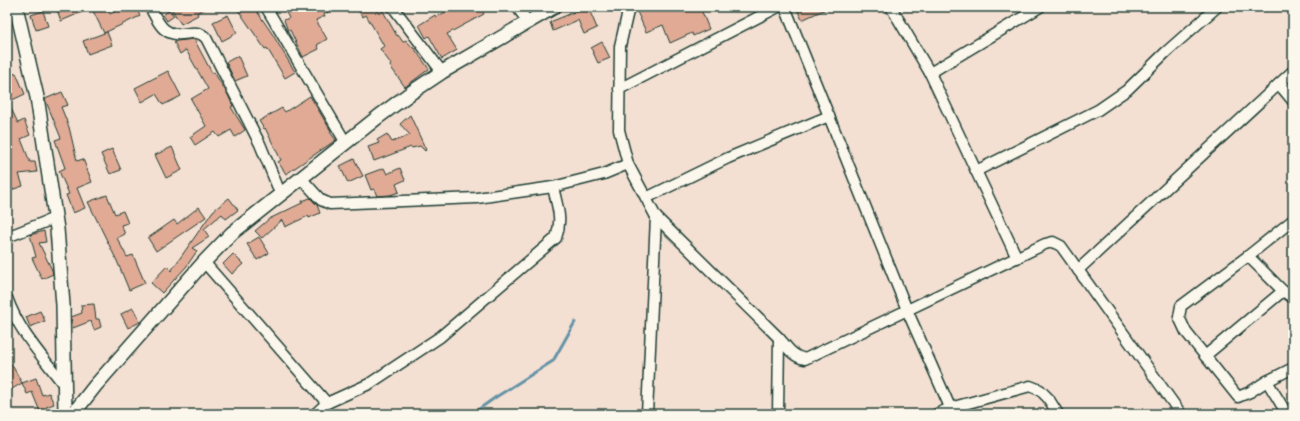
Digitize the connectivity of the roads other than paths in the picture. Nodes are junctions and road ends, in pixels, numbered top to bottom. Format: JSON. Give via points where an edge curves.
{"nodes":[{"id":1,"x":16,"y":7,"type":"edge"},
{"id":2,"x":150,"y":7,"type":"edge"},
{"id":3,"x":266,"y":7,"type":"edge"},
{"id":4,"x":393,"y":7,"type":"edge"},
{"id":5,"x":517,"y":7,"type":"edge"},
{"id":6,"x":554,"y":7,"type":"edge"},
{"id":7,"x":628,"y":7,"type":"edge"},
{"id":8,"x":778,"y":7,"type":"edge"},
{"id":9,"x":785,"y":7,"type":"edge"},
{"id":10,"x":891,"y":7,"type":"edge"},
{"id":11,"x":1040,"y":7,"type":"edge"},
{"id":12,"x":1217,"y":7,"type":"edge"},
{"id":13,"x":528,"y":22,"type":"junction"},
{"id":14,"x":1293,"y":71,"type":"edge"},
{"id":15,"x":442,"y":72,"type":"junction"},
{"id":16,"x":930,"y":73,"type":"junction"},
{"id":17,"x":1279,"y":84,"type":"junction"},
{"id":18,"x":619,"y":89,"type":"junction"},
{"id":19,"x":1293,"y":101,"type":"edge"},
{"id":20,"x":829,"y":116,"type":"junction"},
{"id":21,"x":346,"y":143,"type":"junction"},
{"id":22,"x":628,"y":164,"type":"junction"},
{"id":23,"x":976,"y":171,"type":"junction"},
{"id":24,"x":301,"y":178,"type":"junction"},
{"id":25,"x":553,"y":187,"type":"junction"},
{"id":26,"x":281,"y":195,"type":"junction"},
{"id":27,"x":646,"y":198,"type":"junction"},
{"id":28,"x":656,"y":217,"type":"junction"},
{"id":29,"x":55,"y":218,"type":"junction"},
{"id":30,"x":1293,"y":220,"type":"edge"},
{"id":31,"x":7,"y":237,"type":"edge"},
{"id":32,"x":1248,"y":256,"type":"junction"},
{"id":33,"x":1017,"y":258,"type":"junction"},
{"id":34,"x":204,"y":262,"type":"junction"},
{"id":35,"x":1078,"y":270,"type":"junction"},
{"id":36,"x":1283,"y":291,"type":"junction"},
{"id":37,"x":7,"y":298,"type":"edge"},
{"id":38,"x":1293,"y":298,"type":"edge"},
{"id":39,"x":907,"y":310,"type":"junction"},
{"id":40,"x":10,"y":316,"type":"edge"},
{"id":41,"x":779,"y":338,"type":"junction"},
{"id":42,"x":1205,"y":356,"type":"junction"},
{"id":43,"x":1293,"y":368,"type":"edge"},
{"id":44,"x":1267,"y":381,"type":"junction"},
{"id":45,"x":64,"y":385,"type":"junction"},
{"id":46,"x":327,"y":403,"type":"junction"},
{"id":47,"x":952,"y":411,"type":"edge"},
{"id":48,"x":69,"y":414,"type":"edge"},
{"id":49,"x":315,"y":414,"type":"edge"},
{"id":50,"x":647,"y":414,"type":"edge"},
{"id":51,"x":778,"y":414,"type":"edge"},
{"id":52,"x":937,"y":414,"type":"edge"},
{"id":53,"x":1058,"y":414,"type":"edge"},
{"id":54,"x":1182,"y":414,"type":"edge"},
{"id":55,"x":1287,"y":414,"type":"edge"}],
"edges":[{"from":1,"to":29,"type":"street","via":[[38,97]]},
{"from":2,"to":26,"type":"street","via":[[163,28],[173,35],[196,32],[206,38],[260,144]]},
{"from":3,"to":21,"type":"street"},
{"from":4,"to":15,"type":"street"},
{"from":5,"to":13,"type":"street"},
{"from":6,"to":13,"type":"street"},
{"from":7,"to":18,"type":"street","via":[[620,46]]},
{"from":8,"to":18,"type":"street"},
{"from":9,"to":20,"type":"street"},
{"from":10,"to":16,"type":"street"},
{"from":11,"to":16,"type":"street"},
{"from":12,"to":23,"type":"street","via":[[1127,90],[1098,110]]},
{"from":13,"to":15,"type":"street"},
{"from":14,"to":17,"type":"street"},
{"from":15,"to":21,"type":"street"},
{"from":16,"to":23,"type":"street"},
{"from":17,"to":19,"type":"street"},
{"from":17,"to":35,"type":"street"},
{"from":18,"to":22,"type":"street","via":[[618,130]]},
{"from":20,"to":27,"type":"street","via":[[728,158]]},
{"from":20,"to":39,"type":"street"},
{"from":21,"to":24,"type":"street"},
{"from":22,"to":25,"type":"street","via":[[604,174]]},
{"from":22,"to":27,"type":"street"},
{"from":23,"to":33,"type":"street"},
{"from":24,"to":25,"type":"street","via":[[321,200],[330,204],[477,198]]},
{"from":24,"to":26,"type":"street"},
{"from":25,"to":46,"type":"street","via":[[560,228],[556,238],[440,337],[368,384]]},
{"from":26,"to":34,"type":"street","via":[[232,233]]},
{"from":27,"to":28,"type":"street"},
{"from":28,"to":41,"type":"street"},
{"from":28,"to":50,"type":"street"},
{"from":29,"to":31,"type":"street"},
{"from":29,"to":45,"type":"street","via":[[63,305]]},
{"from":30,"to":32,"type":"street"},
{"from":32,"to":36,"type":"street"},
{"from":32,"to":42,"type":"street","via":[[1181,306],[1179,318],[1186,332]]},
{"from":33,"to":35,"type":"street","via":[[1053,242],[1062,246]]},
{"from":33,"to":39,"type":"street"},
{"from":34,"to":46,"type":"street"},
{"from":34,"to":48,"type":"street"},
{"from":35,"to":54,"type":"street"},
{"from":36,"to":38,"type":"street"},
{"from":36,"to":42,"type":"street"},
{"from":37,"to":40,"type":"street"},
{"from":39,"to":41,"type":"street","via":[[805,359],[794,354]]},
{"from":39,"to":47,"type":"street"},
{"from":40,"to":45,"type":"street"},
{"from":41,"to":51,"type":"street"},
{"from":42,"to":44,"type":"street","via":[[1238,397]]},
{"from":43,"to":44,"type":"street"},
{"from":44,"to":55,"type":"street"},
{"from":45,"to":48,"type":"street"},
{"from":46,"to":49,"type":"street"},
{"from":47,"to":52,"type":"street"},
{"from":47,"to":53,"type":"street","via":[[1030,386],[1040,390],[1048,398]]}]}
